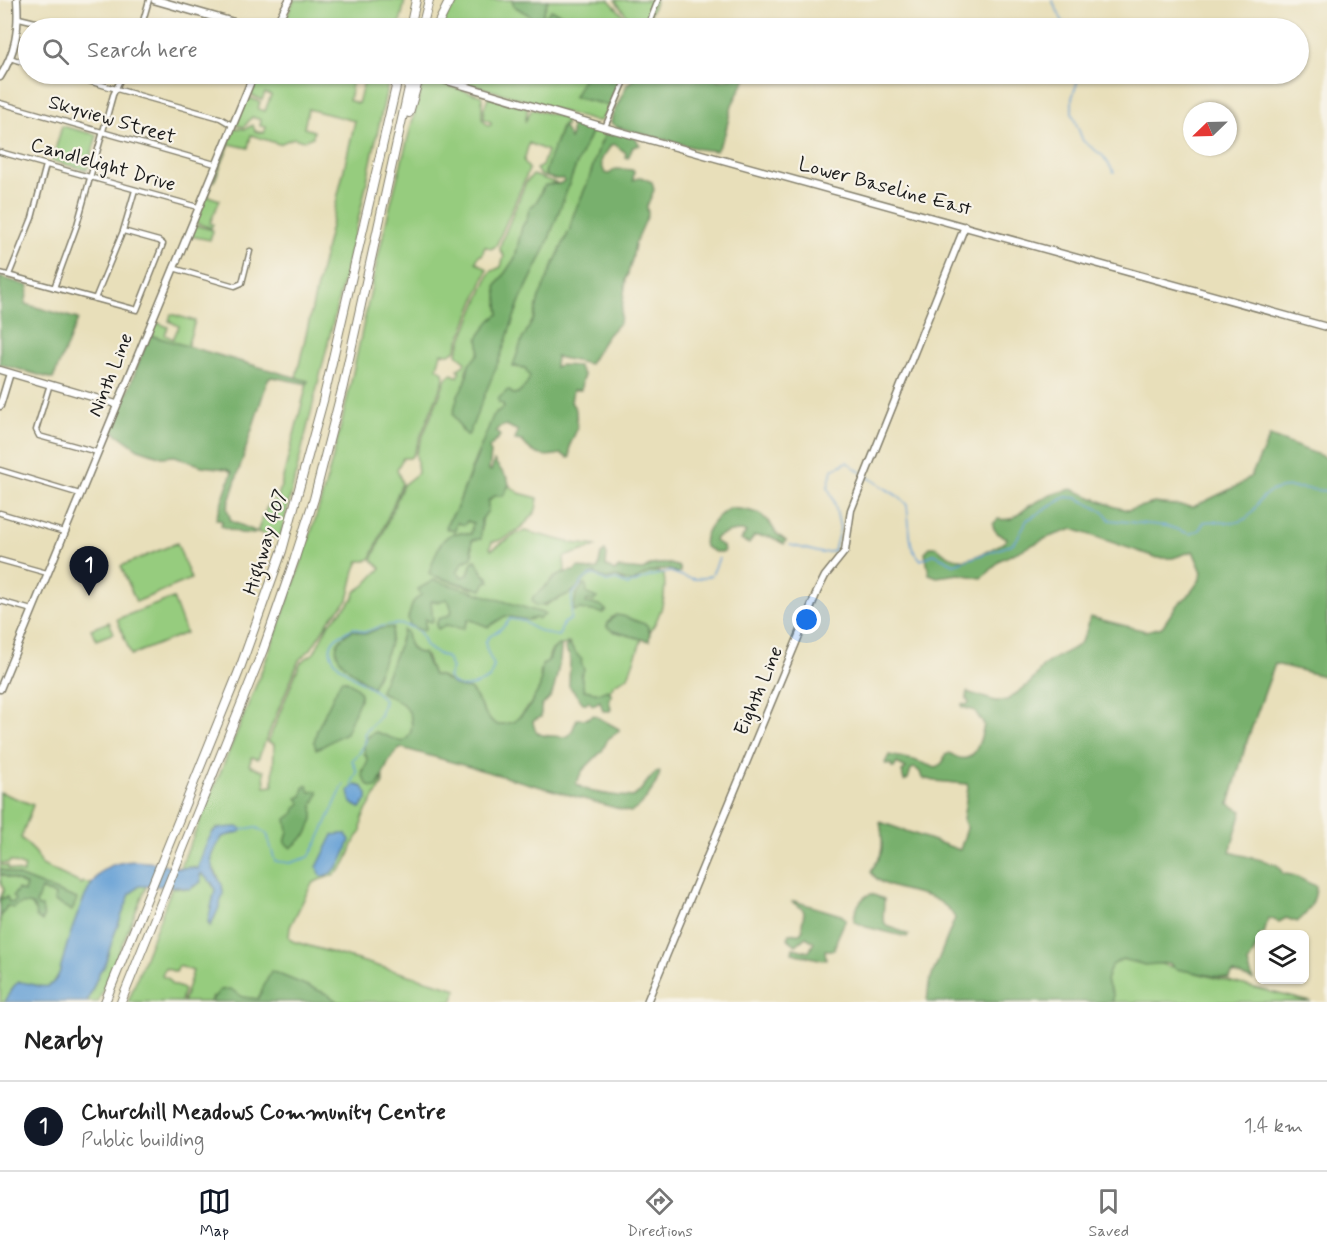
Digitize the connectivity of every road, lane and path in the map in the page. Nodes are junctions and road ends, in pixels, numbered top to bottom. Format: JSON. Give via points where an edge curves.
{"nodes":[{"id":1,"x":17,"y":0,"type":"edge"},
{"id":2,"x":150,"y":0,"type":"edge"},
{"id":3,"x":155,"y":0,"type":"edge"},
{"id":4,"x":289,"y":0,"type":"edge"},
{"id":5,"x":414,"y":0,"type":"edge"},
{"id":6,"x":429,"y":0,"type":"edge"},
{"id":7,"x":450,"y":0,"type":"edge"},
{"id":8,"x":658,"y":0,"type":"edge"},
{"id":9,"x":19,"y":18,"type":"edge"},
{"id":10,"x":144,"y":18,"type":"edge"},
{"id":11,"x":223,"y":18,"type":"edge"},
{"id":12,"x":279,"y":18,"type":"edge"},
{"id":13,"x":410,"y":18,"type":"edge"},
{"id":14,"x":424,"y":18,"type":"edge"},
{"id":15,"x":440,"y":18,"type":"edge"},
{"id":16,"x":650,"y":18,"type":"edge"},
{"id":17,"x":18,"y":25,"type":"edge"},
{"id":18,"x":10,"y":58,"type":"junction"},
{"id":19,"x":18,"y":61,"type":"edge"},
{"id":20,"x":0,"y":77,"type":"edge"},
{"id":21,"x":101,"y":84,"type":"edge"},
{"id":22,"x":118,"y":84,"type":"edge"},
{"id":23,"x":250,"y":84,"type":"edge"},
{"id":24,"x":397,"y":84,"type":"edge"},
{"id":25,"x":410,"y":84,"type":"edge"},
{"id":26,"x":417,"y":84,"type":"edge"},
{"id":27,"x":455,"y":84,"type":"edge"},
{"id":28,"x":624,"y":84,"type":"edge"},
{"id":29,"x":116,"y":88,"type":"junction"},
{"id":30,"x":0,"y":103,"type":"edge"},
{"id":31,"x":232,"y":124,"type":"junction"},
{"id":32,"x":605,"y":128,"type":"junction"},
{"id":33,"x":103,"y":133,"type":"junction"},
{"id":34,"x":399,"y":136,"type":"junction"},
{"id":35,"x":0,"y":154,"type":"edge"},
{"id":36,"x":216,"y":164,"type":"junction"},
{"id":37,"x":46,"y":165,"type":"junction"},
{"id":38,"x":90,"y":177,"type":"junction"},
{"id":39,"x":135,"y":190,"type":"junction"},
{"id":40,"x":198,"y":207,"type":"junction"},
{"id":41,"x":965,"y":226,"type":"junction"},
{"id":42,"x":123,"y":231,"type":"junction"},
{"id":43,"x":250,"y":251,"type":"dead end"},
{"id":44,"x":173,"y":268,"type":"junction"},
{"id":45,"x":0,"y":273,"type":"edge"},
{"id":46,"x":9,"y":275,"type":"junction"},
{"id":47,"x":54,"y":288,"type":"junction"},
{"id":48,"x":95,"y":299,"type":"junction"},
{"id":49,"x":1327,"y":327,"type":"edge"},
{"id":50,"x":0,"y":370,"type":"edge"},
{"id":51,"x":10,"y":373,"type":"junction"},
{"id":52,"x":50,"y":384,"type":"junction"},
{"id":53,"x":116,"y":404,"type":"junction"},
{"id":54,"x":0,"y":406,"type":"edge"},
{"id":55,"x":97,"y":453,"type":"junction"},
{"id":56,"x":0,"y":470,"type":"edge"},
{"id":57,"x":80,"y":494,"type":"junction"},
{"id":58,"x":0,"y":513,"type":"edge"},
{"id":59,"x":64,"y":532,"type":"junction"},
{"id":60,"x":0,"y":560,"type":"edge"},
{"id":61,"x":48,"y":573,"type":"junction"},
{"id":62,"x":0,"y":601,"type":"edge"},
{"id":63,"x":32,"y":610,"type":"junction"},
{"id":64,"x":0,"y":689,"type":"edge"},
{"id":65,"x":105,"y":1002,"type":"edge"},
{"id":66,"x":121,"y":1002,"type":"edge"},
{"id":67,"x":647,"y":1002,"type":"edge"}],
"edges":[{"from":1,"to":9,"type":"main road"},
{"from":2,"to":10,"type":"street"},
{"from":3,"to":11,"type":"main road"},
{"from":4,"to":12,"type":"main road"},
{"from":5,"to":13,"type":"highway"},
{"from":6,"to":14,"type":"highway"},
{"from":7,"to":15,"type":"highway"},
{"from":8,"to":16,"type":"street"},
{"from":17,"to":18,"type":"main road"},
{"from":18,"to":19,"type":"street"},
{"from":18,"to":20,"type":"main road"},
{"from":21,"to":29,"type":"street"},
{"from":22,"to":29,"type":"street"},
{"from":23,"to":31,"type":"main road","name":"Ninth Line"},
{"from":24,"to":65,"type":"highway","name":"Highway 407","via":[[323,401],[282,551],[246,653]]},
{"from":25,"to":34,"type":"highway","name":"Highway 407"},
{"from":26,"to":34,"type":"highway"},
{"from":27,"to":32,"type":"main road","name":"Lower Baseline East","bridge":true},
{"from":28,"to":32,"type":"street"},
{"from":29,"to":31,"type":"street"},
{"from":29,"to":33,"type":"street"},
{"from":30,"to":33,"type":"street","name":"Skyview Street"},
{"from":31,"to":36,"type":"main road","name":"Ninth Line"},
{"from":32,"to":41,"type":"main road","name":"Lower Baseline East"},
{"from":33,"to":36,"type":"street","name":"Skyview Street"},
{"from":33,"to":38,"type":"street"},
{"from":34,"to":66,"type":"highway","name":"Highway 407","via":[[314,500],[263,650]]},
{"from":35,"to":37,"type":"street","name":"Candlelight Drive"},
{"from":36,"to":40,"type":"main road","name":"Ninth Line"},
{"from":37,"to":38,"type":"street","name":"Candlelight Drive"},
{"from":37,"to":46,"type":"street","via":[[32,218]]},
{"from":38,"to":39,"type":"street","name":"Candlelight Drive"},
{"from":38,"to":47,"type":"street"},
{"from":39,"to":40,"type":"street","name":"Candlelight Drive"},
{"from":39,"to":42,"type":"street"},
{"from":40,"to":44,"type":"main road","name":"Ninth Line"},
{"from":41,"to":49,"type":"main road","name":"Lower Baseline East"},
{"from":41,"to":67,"type":"main road","name":"Eighth Line","via":[[863,477],[849,518],[845,551],[817,592]]},
{"from":42,"to":48,"type":"street"},
{"from":42,"to":48,"type":"street","via":[[163,244],[139,307],[133,310]]},
{"from":43,"to":44,"type":"street","via":[[242,283],[235,286]]},
{"from":44,"to":53,"type":"main road","name":"Ninth Line"},
{"from":45,"to":46,"type":"street"},
{"from":46,"to":47,"type":"street"},
{"from":47,"to":48,"type":"street"},
{"from":50,"to":51,"type":"main road"},
{"from":51,"to":52,"type":"main road"},
{"from":51,"to":54,"type":"main road"},
{"from":52,"to":53,"type":"main road"},
{"from":52,"to":55,"type":"street","via":[[37,434]]},
{"from":53,"to":55,"type":"main road","name":"Ninth Line"},
{"from":55,"to":57,"type":"main road","name":"Ninth Line"},
{"from":56,"to":57,"type":"street"},
{"from":57,"to":59,"type":"main road","name":"Ninth Line"},
{"from":58,"to":59,"type":"street"},
{"from":59,"to":61,"type":"main road","name":"Ninth Line"},
{"from":60,"to":61,"type":"street"},
{"from":61,"to":63,"type":"main road","name":"Ninth Line"},
{"from":62,"to":63,"type":"street"},
{"from":63,"to":64,"type":"main road","name":"Ninth Line"}]}
